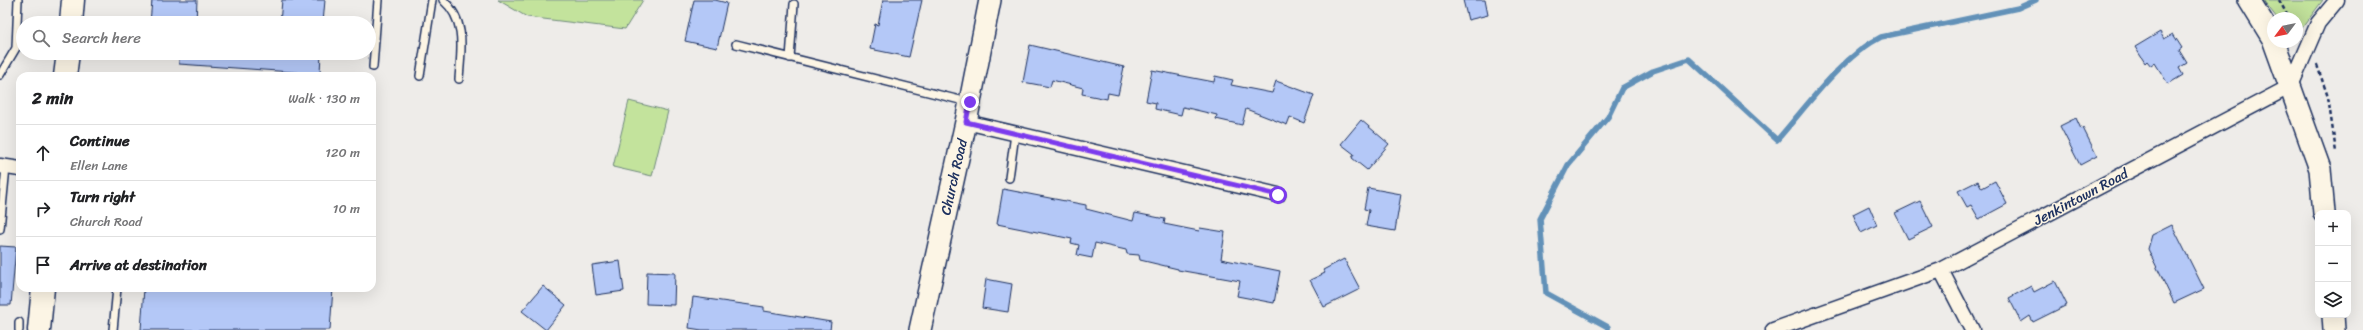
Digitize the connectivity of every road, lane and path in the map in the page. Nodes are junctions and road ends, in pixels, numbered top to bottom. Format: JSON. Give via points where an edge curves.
{"nodes":[{"id":1,"x":18,"y":0,"type":"edge"},
{"id":2,"x":73,"y":0,"type":"edge"},
{"id":3,"x":378,"y":0,"type":"edge"},
{"id":4,"x":432,"y":0,"type":"edge"},
{"id":5,"x":443,"y":0,"type":"edge"},
{"id":6,"x":990,"y":0,"type":"edge"},
{"id":7,"x":2249,"y":0,"type":"edge"},
{"id":8,"x":2279,"y":0,"type":"edge"},
{"id":9,"x":2337,"y":0,"type":"edge"},
{"id":10,"x":794,"y":4,"type":"dead end"},
{"id":11,"x":2286,"y":12,"type":"edge"},
{"id":12,"x":17,"y":16,"type":"edge"},
{"id":13,"x":72,"y":16,"type":"edge"},
{"id":14,"x":376,"y":26,"type":"edge"},
{"id":15,"x":2267,"y":30,"type":"edge"},
{"id":16,"x":736,"y":44,"type":"dead end"},
{"id":17,"x":16,"y":48,"type":"edge"},
{"id":18,"x":2277,"y":48,"type":"edge"},
{"id":19,"x":790,"y":58,"type":"junction"},
{"id":20,"x":67,"y":60,"type":"edge"},
{"id":21,"x":373,"y":60,"type":"edge"},
{"id":22,"x":2317,"y":65,"type":"dead end"},
{"id":23,"x":373,"y":66,"type":"dead end"},
{"id":24,"x":66,"y":72,"type":"edge"},
{"id":25,"x":0,"y":75,"type":"edge"},
{"id":26,"x":420,"y":76,"type":"dead end"},
{"id":27,"x":459,"y":79,"type":"dead end"},
{"id":28,"x":2291,"y":86,"type":"junction"},
{"id":29,"x":970,"y":102,"type":"junction"},
{"id":30,"x":966,"y":122,"type":"junction"},
{"id":31,"x":1015,"y":134,"type":"junction"},
{"id":32,"x":2336,"y":155,"type":"dead end"},
{"id":33,"x":3,"y":167,"type":"edge"},
{"id":34,"x":16,"y":169,"type":"edge"},
{"id":35,"x":1009,"y":178,"type":"dead end"},
{"id":36,"x":1278,"y":195,"type":"dead end"},
{"id":37,"x":2324,"y":210,"type":"edge"},
{"id":38,"x":0,"y":229,"type":"edge"},
{"id":39,"x":1941,"y":270,"type":"junction"},
{"id":40,"x":41,"y":292,"type":"edge"},
{"id":41,"x":116,"y":292,"type":"edge"},
{"id":42,"x":2333,"y":318,"type":"edge"},
{"id":43,"x":26,"y":328,"type":"edge"},
{"id":44,"x":113,"y":330,"type":"edge"},
{"id":45,"x":920,"y":330,"type":"edge"},
{"id":46,"x":1773,"y":330,"type":"edge"},
{"id":47,"x":1972,"y":330,"type":"edge"},
{"id":48,"x":2334,"y":330,"type":"edge"}],
"edges":[{"from":1,"to":12,"type":"lane"},
{"from":2,"to":13,"type":"main road"},
{"from":3,"to":14,"type":"lane"},
{"from":4,"to":26,"type":"lane"},
{"from":5,"to":27,"type":"lane","via":[[454,10],[462,37]]},
{"from":6,"to":29,"type":"street","name":"Church Road"},
{"from":7,"to":15,"type":"street"},
{"from":8,"to":11,"type":"path"},
{"from":9,"to":28,"type":"street","via":[[2318,23]]},
{"from":10,"to":19,"type":"lane"},
{"from":16,"to":19,"type":"lane"},
{"from":17,"to":25,"type":"lane"},
{"from":18,"to":28,"type":"street"},
{"from":19,"to":29,"type":"lane"},
{"from":20,"to":24,"type":"main road"},
{"from":21,"to":23,"type":"lane"},
{"from":22,"to":32,"type":"path","via":[[2328,97]]},
{"from":28,"to":37,"type":"street","via":[[2320,169]]},
{"from":28,"to":39,"type":"street","name":"Jenkintown Road"},
{"from":29,"to":30,"type":"street","name":"Church Road"},
{"from":30,"to":31,"type":"street"},
{"from":30,"to":45,"type":"street","name":"Church Road"},
{"from":31,"to":35,"type":"lane"},
{"from":31,"to":36,"type":"street"},
{"from":33,"to":34,"type":"street"},
{"from":33,"to":38,"type":"lane"},
{"from":39,"to":46,"type":"street","name":"Jenkintown Road"},
{"from":39,"to":47,"type":"street"},
{"from":40,"to":43,"type":"main road"},
{"from":41,"to":44,"type":"lane"},
{"from":42,"to":48,"type":"street"}]}
